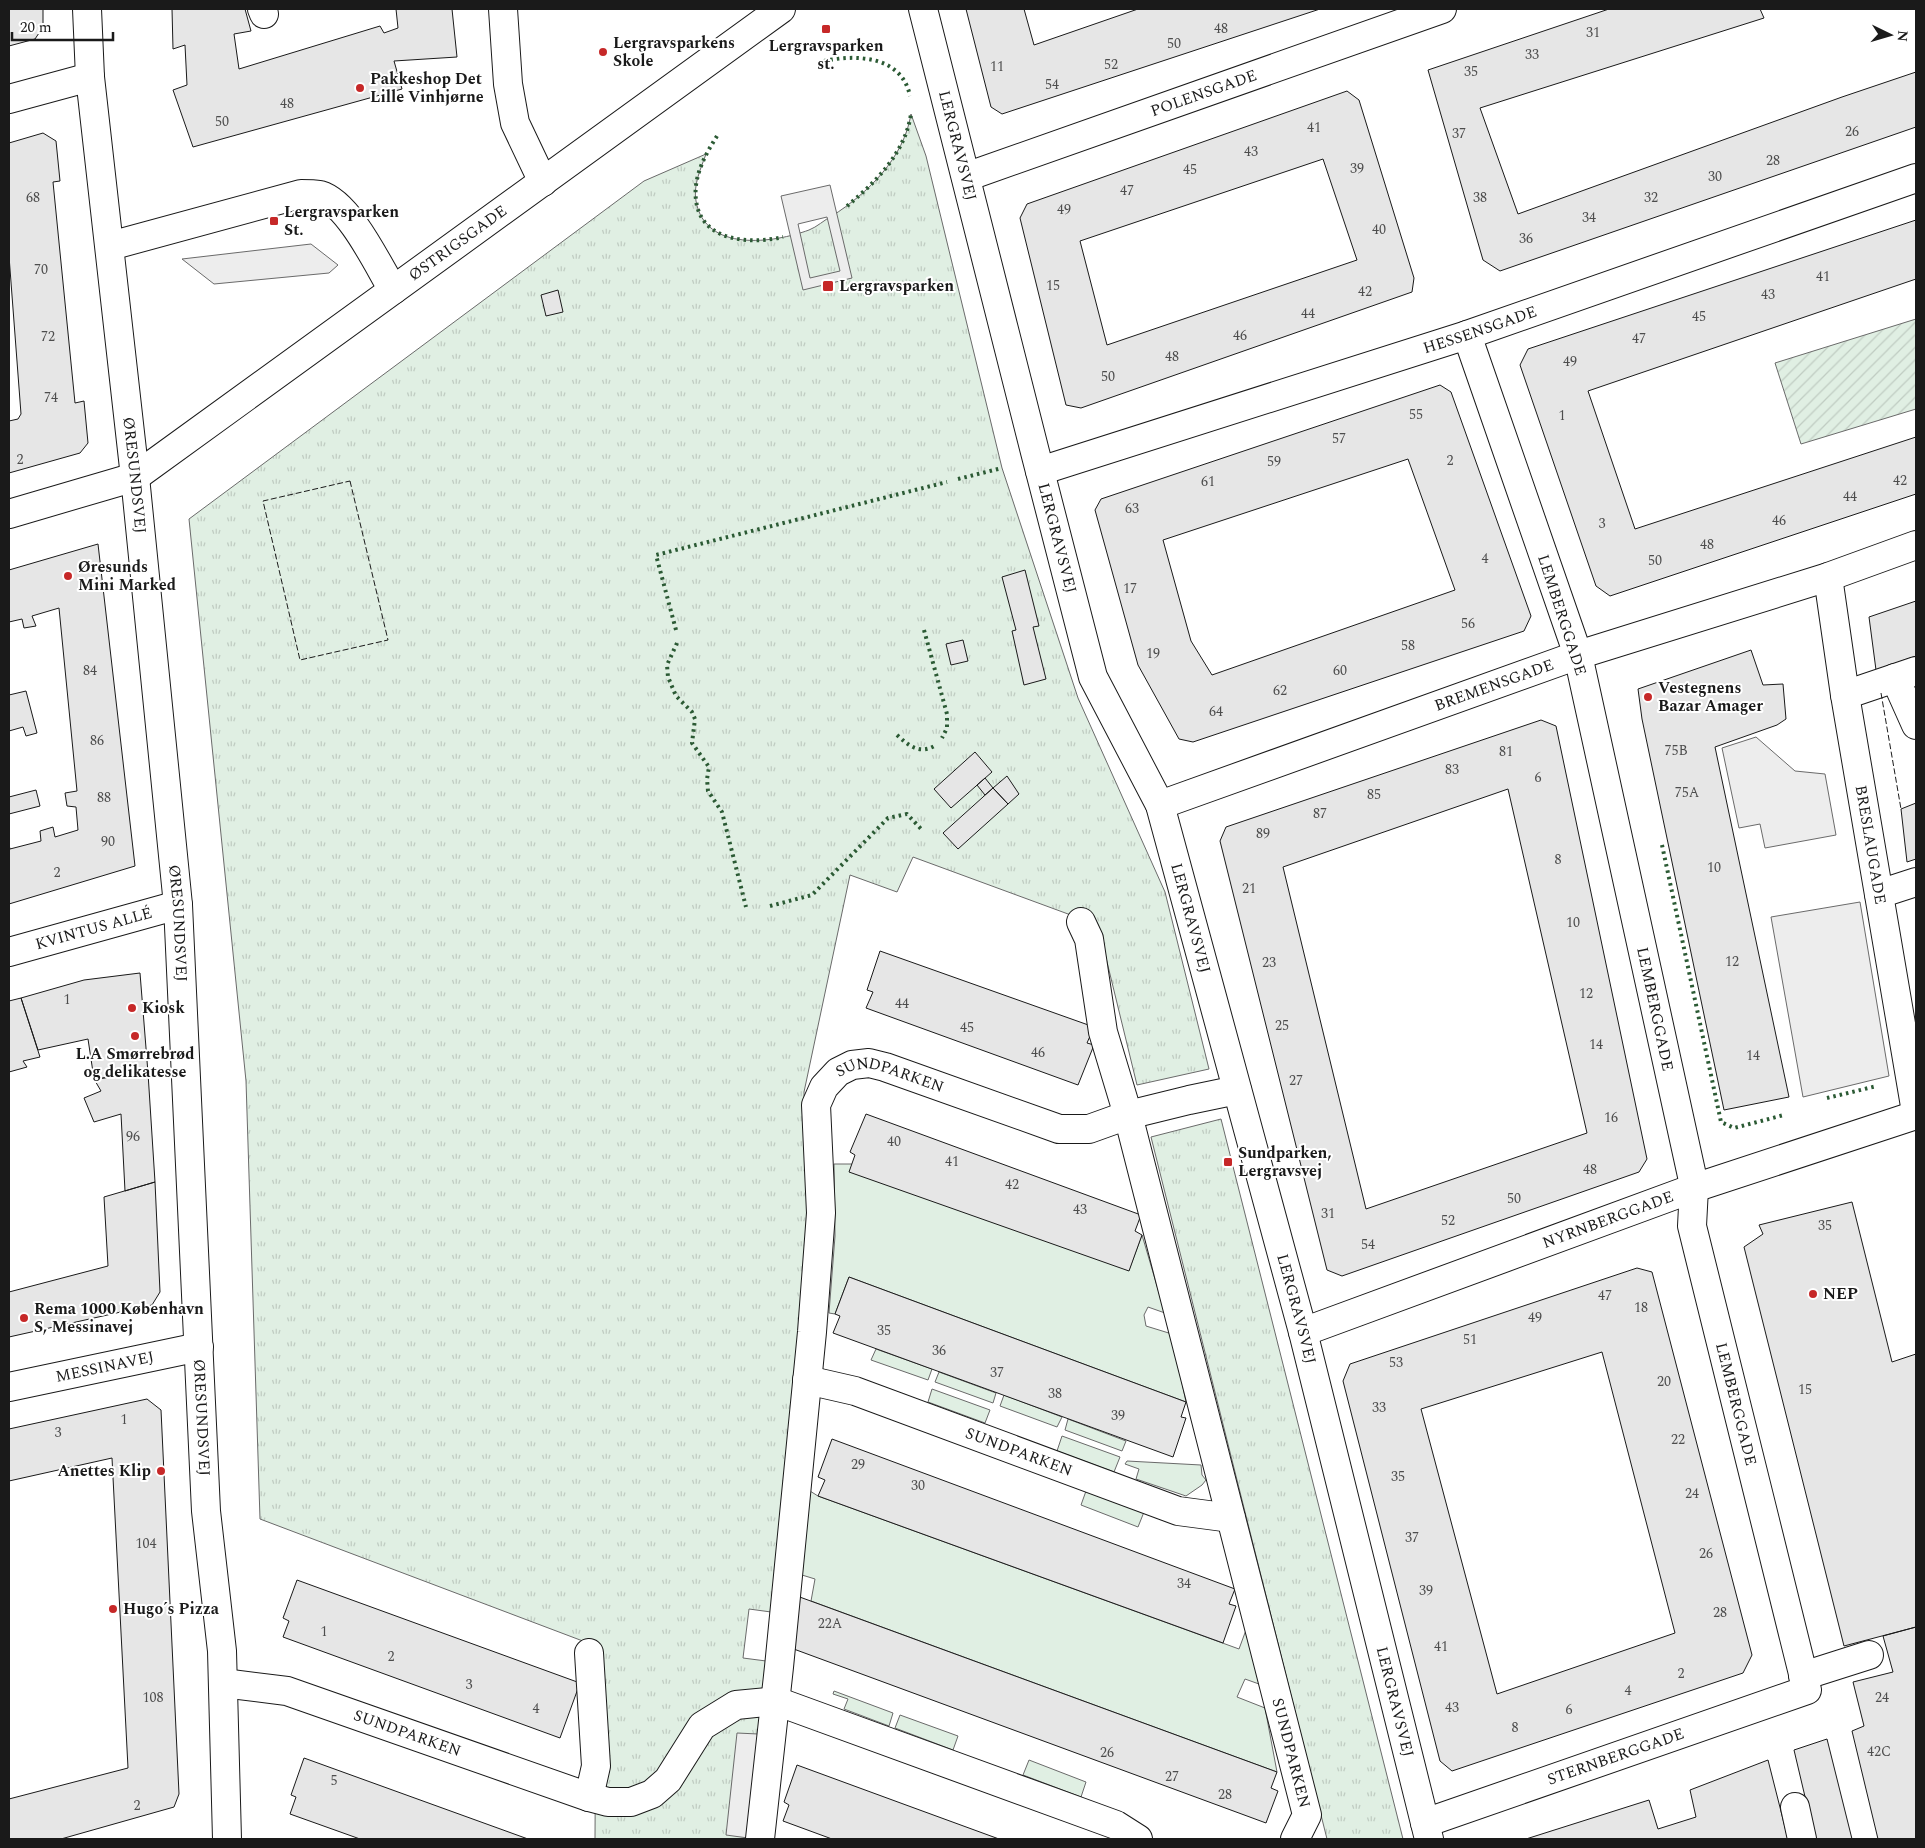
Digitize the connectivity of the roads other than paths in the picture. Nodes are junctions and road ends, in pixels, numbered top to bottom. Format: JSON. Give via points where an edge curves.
{"nodes":[{"id":1,"x":87,"y":9,"type":"edge"},
{"id":2,"x":503,"y":9,"type":"edge"},
{"id":3,"x":781,"y":9,"type":"edge"},
{"id":4,"x":923,"y":9,"type":"edge"},
{"id":5,"x":1442,"y":9,"type":"edge"},
{"id":6,"x":90,"y":77,"type":"junction"},
{"id":7,"x":9,"y":99,"type":"edge"},
{"id":8,"x":966,"y":177,"type":"junction"},
{"id":9,"x":1916,"y":178,"type":"edge"},
{"id":10,"x":542,"y":182,"type":"junction"},
{"id":11,"x":110,"y":246,"type":"junction"},
{"id":12,"x":393,"y":290,"type":"junction"},
{"id":13,"x":1467,"y":336,"type":"junction"},
{"id":14,"x":1040,"y":471,"type":"junction"},
{"id":15,"x":135,"y":477,"type":"junction"},
{"id":16,"x":9,"y":514,"type":"edge"},
{"id":17,"x":1916,"y":546,"type":"edge"},
{"id":18,"x":1828,"y":577,"type":"junction"},
{"id":19,"x":1578,"y":656,"type":"junction"},
{"id":20,"x":1905,"y":674,"type":"edge"},
{"id":21,"x":1845,"y":694,"type":"junction"},
{"id":22,"x":1916,"y":725,"type":"edge"},
{"id":23,"x":1160,"y":805,"type":"junction"},
{"id":24,"x":1916,"y":882,"type":"edge"},
{"id":25,"x":1878,"y":894,"type":"junction"},
{"id":26,"x":178,"y":904,"type":"junction"},
{"id":27,"x":1081,"y":922,"type":"dead end"},
{"id":28,"x":9,"y":952,"type":"edge"},
{"id":29,"x":1238,"y":1090,"type":"junction"},
{"id":30,"x":1916,"y":1114,"type":"edge"},
{"id":31,"x":1128,"y":1115,"type":"junction"},
{"id":32,"x":1694,"y":1188,"type":"junction"},
{"id":33,"x":1302,"y":1332,"type":"junction"},
{"id":34,"x":199,"y":1347,"type":"junction"},
{"id":35,"x":808,"y":1380,"type":"junction"},
{"id":36,"x":9,"y":1387,"type":"edge"},
{"id":37,"x":1230,"y":1518,"type":"junction"},
{"id":38,"x":589,"y":1653,"type":"dead end"},
{"id":39,"x":1870,"y":1655,"type":"dead end"},
{"id":40,"x":224,"y":1683,"type":"junction"},
{"id":41,"x":1805,"y":1683,"type":"junction"},
{"id":42,"x":776,"y":1701,"type":"junction"},
{"id":43,"x":589,"y":1796,"type":"junction"},
{"id":44,"x":1795,"y":1807,"type":"dead end"},
{"id":45,"x":1427,"y":1831,"type":"edge"},
{"id":46,"x":227,"y":1839,"type":"edge"},
{"id":47,"x":760,"y":1839,"type":"edge"},
{"id":48,"x":1138,"y":1839,"type":"edge"},
{"id":49,"x":1295,"y":1839,"type":"edge"},
{"id":50,"x":1802,"y":1839,"type":"edge"}],
"edges":[{"from":1,"to":6,"type":"street","name":"ØRESUNDSVEJ"},
{"from":2,"to":10,"type":"street","via":[[508,84],[515,123]]},
{"from":3,"to":10,"type":"street","name":"ØSTRIGSGADE"},
{"from":4,"to":8,"type":"street","name":"LERGRAVSVEJ"},
{"from":5,"to":8,"type":"street","name":"POLENSGADE"},
{"from":6,"to":7,"type":"street"},
{"from":6,"to":11,"type":"street","name":"ØRESUNDSVEJ"},
{"from":8,"to":14,"type":"street","name":"LERGRAVSVEJ"},
{"from":9,"to":13,"type":"street","name":"HESSENSGADE"},
{"from":10,"to":12,"type":"street","name":"ØSTRIGSGADE"},
{"from":11,"to":12,"type":"street","via":[[301,194],[322,196],[339,206],[355,225]]},
{"from":11,"to":15,"type":"street","name":"ØRESUNDSVEJ"},
{"from":12,"to":15,"type":"street","name":"ØSTRIGSGADE"},
{"from":13,"to":14,"type":"street","name":"HESSENSGADE"},
{"from":13,"to":19,"type":"street","name":"LEMBERGGADE"},
{"from":14,"to":23,"type":"street","name":"LERGRAVSVEJ","via":[[1093,676]]},
{"from":15,"to":16,"type":"street","name":"ØSTRIGSGADE"},
{"from":15,"to":26,"type":"street","name":"ØRESUNDSVEJ"},
{"from":17,"to":18,"type":"street","name":"BREMENSGADE"},
{"from":18,"to":19,"type":"street","name":"BREMENSGADE"},
{"from":18,"to":21,"type":"street","name":"BRESLAUGADE"},
{"from":19,"to":23,"type":"street","name":"BREMENSGADE"},
{"from":19,"to":32,"type":"street","name":"LEMBERGGADE"},
{"from":20,"to":21,"type":"street"},
{"from":20,"to":22,"type":"street"},
{"from":21,"to":25,"type":"street","name":"BRESLAUGADE"},
{"from":23,"to":29,"type":"street","name":"LERGRAVSVEJ"},
{"from":24,"to":25,"type":"street"},
{"from":25,"to":30,"type":"street","name":"BRESLAUGADE"},
{"from":26,"to":28,"type":"street","name":"KVINTUS ALLÉ"},
{"from":26,"to":34,"type":"street","name":"ØRESUNDSVEJ"},
{"from":27,"to":31,"type":"street","name":"SUNDPARKEN","via":[[1089,939],[1103,1032]]},
{"from":29,"to":31,"type":"street","name":"SUNDPARKEN"},
{"from":29,"to":33,"type":"street","name":"LERGRAVSVEJ"},
{"from":30,"to":32,"type":"street","name":"NYRNBERGGADE"},
{"from":31,"to":35,"type":"street","name":"SUNDPARKEN","via":[[1089,1130],[1059,1129],[885,1067],[869,1063],[852,1065],[838,1072],[824,1086],[816,1105],[822,1213]]},
{"from":31,"to":37,"type":"street","name":"SUNDPARKEN"},
{"from":32,"to":33,"type":"street","name":"NYRNBERGGADE"},
{"from":32,"to":41,"type":"street","name":"LEMBERGGADE","via":[[1692,1226]]},
{"from":33,"to":45,"type":"street","name":"LERGRAVSVEJ"},
{"from":34,"to":36,"type":"street","name":"MESSINAVEJ"},
{"from":34,"to":40,"type":"street","name":"ØRESUNDSVEJ","via":[[206,1511]]},
{"from":35,"to":37,"type":"street","name":"SUNDPARKEN","via":[[855,1391],[1178,1511]]},
{"from":35,"to":42,"type":"street","name":"SUNDPARKEN"},
{"from":37,"to":49,"type":"street","name":"SUNDPARKEN","via":[[1306,1815]]},
{"from":38,"to":43,"type":"street","via":[[596,1766]]},
{"from":39,"to":41,"type":"street","name":"STERNBERGGADE"},
{"from":40,"to":43,"type":"street","name":"SUNDPARKEN","via":[[287,1691]]},
{"from":40,"to":46,"type":"street","name":"ØRESUNDSVEJ"},
{"from":41,"to":45,"type":"street","name":"STERNBERGGADE"},
{"from":42,"to":43,"type":"street","name":"SUNDPARKEN","via":[[736,1705],[702,1726],[668,1780],[652,1794],[631,1802],[608,1802]]},
{"from":42,"to":47,"type":"street","name":"SUNDPARKEN"},
{"from":42,"to":48,"type":"street","name":"SUNDPARKEN","via":[[1116,1825]]},
{"from":44,"to":50,"type":"street"}]}
